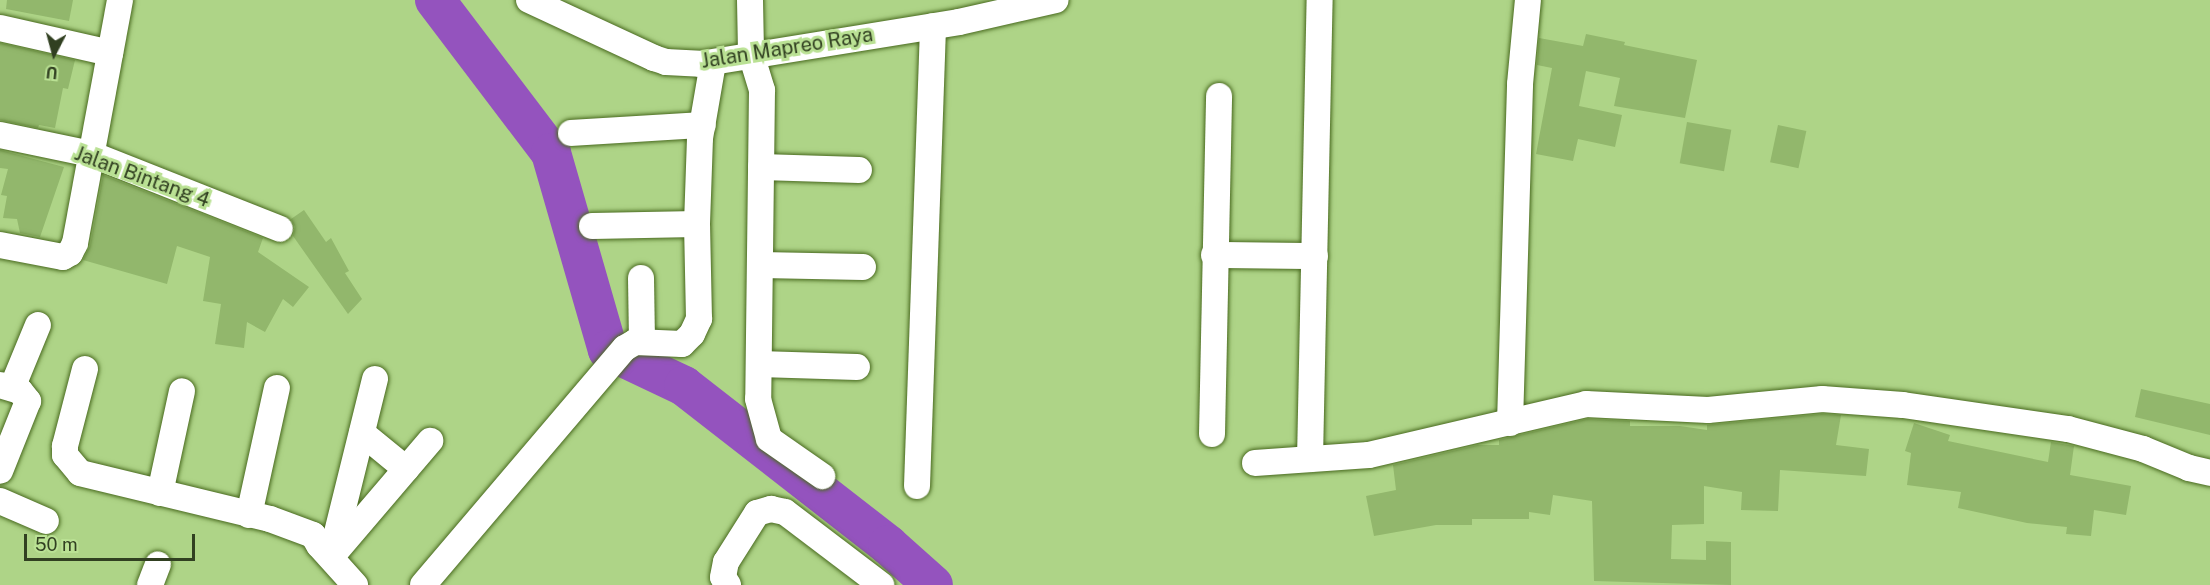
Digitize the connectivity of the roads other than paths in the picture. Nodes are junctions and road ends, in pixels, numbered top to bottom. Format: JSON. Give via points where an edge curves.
{"nodes":[{"id":1,"x":120,"y":0,"type":"edge"},
{"id":2,"x":529,"y":0,"type":"edge"},
{"id":3,"x":750,"y":0,"type":"edge"},
{"id":4,"x":1056,"y":0,"type":"edge"},
{"id":5,"x":1320,"y":0,"type":"edge"},
{"id":6,"x":1528,"y":0,"type":"edge"},
{"id":7,"x":559,"y":7,"type":"edge"},
{"id":8,"x":933,"y":26,"type":"junction"},
{"id":9,"x":0,"y":28,"type":"edge"},
{"id":10,"x":110,"y":52,"type":"junction"},
{"id":11,"x":751,"y":54,"type":"junction"},
{"id":12,"x":713,"y":63,"type":"junction"},
{"id":13,"x":1219,"y":96,"type":"dead end"},
{"id":14,"x":703,"y":126,"type":"junction"},
{"id":15,"x":571,"y":133,"type":"dead end"},
{"id":16,"x":0,"y":135,"type":"edge"},
{"id":17,"x":91,"y":154,"type":"junction"},
{"id":18,"x":761,"y":167,"type":"junction"},
{"id":19,"x":859,"y":170,"type":"dead end"},
{"id":20,"x":697,"y":224,"type":"junction"},
{"id":21,"x":592,"y":226,"type":"dead end"},
{"id":22,"x":280,"y":229,"type":"dead end"},
{"id":23,"x":0,"y":245,"type":"edge"},
{"id":24,"x":1214,"y":255,"type":"junction"},
{"id":25,"x":1315,"y":256,"type":"junction"},
{"id":26,"x":761,"y":265,"type":"junction"},
{"id":27,"x":863,"y":267,"type":"dead end"},
{"id":28,"x":641,"y":278,"type":"dead end"},
{"id":29,"x":38,"y":325,"type":"dead end"},
{"id":30,"x":642,"y":342,"type":"junction"},
{"id":31,"x":759,"y":364,"type":"junction"},
{"id":32,"x":857,"y":367,"type":"dead end"},
{"id":33,"x":85,"y":369,"type":"dead end"},
{"id":34,"x":375,"y":379,"type":"dead end"},
{"id":35,"x":6,"y":386,"type":"edge"},
{"id":36,"x":277,"y":388,"type":"dead end"},
{"id":37,"x":182,"y":391,"type":"dead end"},
{"id":38,"x":1510,"y":423,"type":"junction"},
{"id":39,"x":362,"y":434,"type":"junction"},
{"id":40,"x":1212,"y":434,"type":"dead end"},
{"id":41,"x":430,"y":441,"type":"dead end"},
{"id":42,"x":1310,"y":459,"type":"junction"},
{"id":43,"x":1255,"y":464,"type":"dead end"},
{"id":44,"x":406,"y":469,"type":"junction"},
{"id":45,"x":0,"y":471,"type":"edge"},
{"id":46,"x":2210,"y":473,"type":"edge"},
{"id":47,"x":822,"y":476,"type":"dead end"},
{"id":48,"x":917,"y":486,"type":"dead end"},
{"id":49,"x":160,"y":493,"type":"junction"},
{"id":50,"x":0,"y":501,"type":"edge"},
{"id":51,"x":249,"y":514,"type":"junction"},
{"id":52,"x":46,"y":521,"type":"dead end"},
{"id":53,"x":331,"y":557,"type":"junction"},
{"id":54,"x":355,"y":585,"type":"edge"},
{"id":55,"x":423,"y":585,"type":"edge"},
{"id":56,"x":728,"y":585,"type":"edge"},
{"id":57,"x":881,"y":585,"type":"edge"}],
"edges":[{"from":1,"to":10,"type":"street"},
{"from":2,"to":7,"type":"street","name":"Jalan Mapreo Raya"},
{"from":3,"to":11,"type":"street"},
{"from":4,"to":8,"type":"street","name":"Jalan Mapreo Raya"},
{"from":5,"to":25,"type":"street"},
{"from":6,"to":38,"type":"street","via":[[1520,84]]},
{"from":7,"to":12,"type":"street","name":"Jalan Mapreo Raya","via":[[666,62]]},
{"from":8,"to":11,"type":"street","name":"Jalan Mapreo Raya"},
{"from":8,"to":48,"type":"street"},
{"from":9,"to":10,"type":"street"},
{"from":10,"to":17,"type":"street"},
{"from":11,"to":12,"type":"street","name":"Jalan Mapreo Raya"},
{"from":11,"to":18,"type":"street","via":[[762,90]]},
{"from":12,"to":14,"type":"street"},
{"from":13,"to":24,"type":"street"},
{"from":14,"to":15,"type":"street"},
{"from":14,"to":20,"type":"street"},
{"from":16,"to":17,"type":"street","name":"Jalan Bintang 4"},
{"from":17,"to":22,"type":"street","name":"Jalan Bintang 4"},
{"from":17,"to":23,"type":"street","via":[[70,253],[48,256]]},
{"from":18,"to":19,"type":"street"},
{"from":18,"to":26,"type":"street"},
{"from":20,"to":21,"type":"street"},
{"from":20,"to":30,"type":"street","via":[[699,319],[682,344]]},
{"from":24,"to":25,"type":"street"},
{"from":24,"to":40,"type":"street"},
{"from":25,"to":42,"type":"street"},
{"from":26,"to":27,"type":"street"},
{"from":26,"to":31,"type":"street"},
{"from":28,"to":30,"type":"street"},
{"from":29,"to":35,"type":"street"},
{"from":30,"to":55,"type":"street","via":[[625,348]]},
{"from":31,"to":32,"type":"street"},
{"from":31,"to":47,"type":"street","via":[[758,399],[769,439]]},
{"from":33,"to":49,"type":"street","via":[[65,455],[80,473]]},
{"from":34,"to":39,"type":"street"},
{"from":35,"to":45,"type":"street","via":[[26,395],[28,401]]},
{"from":36,"to":51,"type":"street"},
{"from":37,"to":49,"type":"street"},
{"from":38,"to":42,"type":"street","via":[[1369,455]]},
{"from":38,"to":46,"type":"street","via":[[1586,404],[1686,411],[1846,400],[2068,429],[2143,449]]},
{"from":39,"to":44,"type":"street"},
{"from":39,"to":53,"type":"street"},
{"from":41,"to":44,"type":"street"},
{"from":42,"to":43,"type":"street"},
{"from":44,"to":53,"type":"street"},
{"from":49,"to":51,"type":"street"},
{"from":50,"to":52,"type":"street"},
{"from":51,"to":53,"type":"street","via":[[313,535]]},
{"from":53,"to":54,"type":"street"},
{"from":56,"to":57,"type":"street","via":[[723,577],[726,562],[757,513],[771,509],[785,512]]}]}
